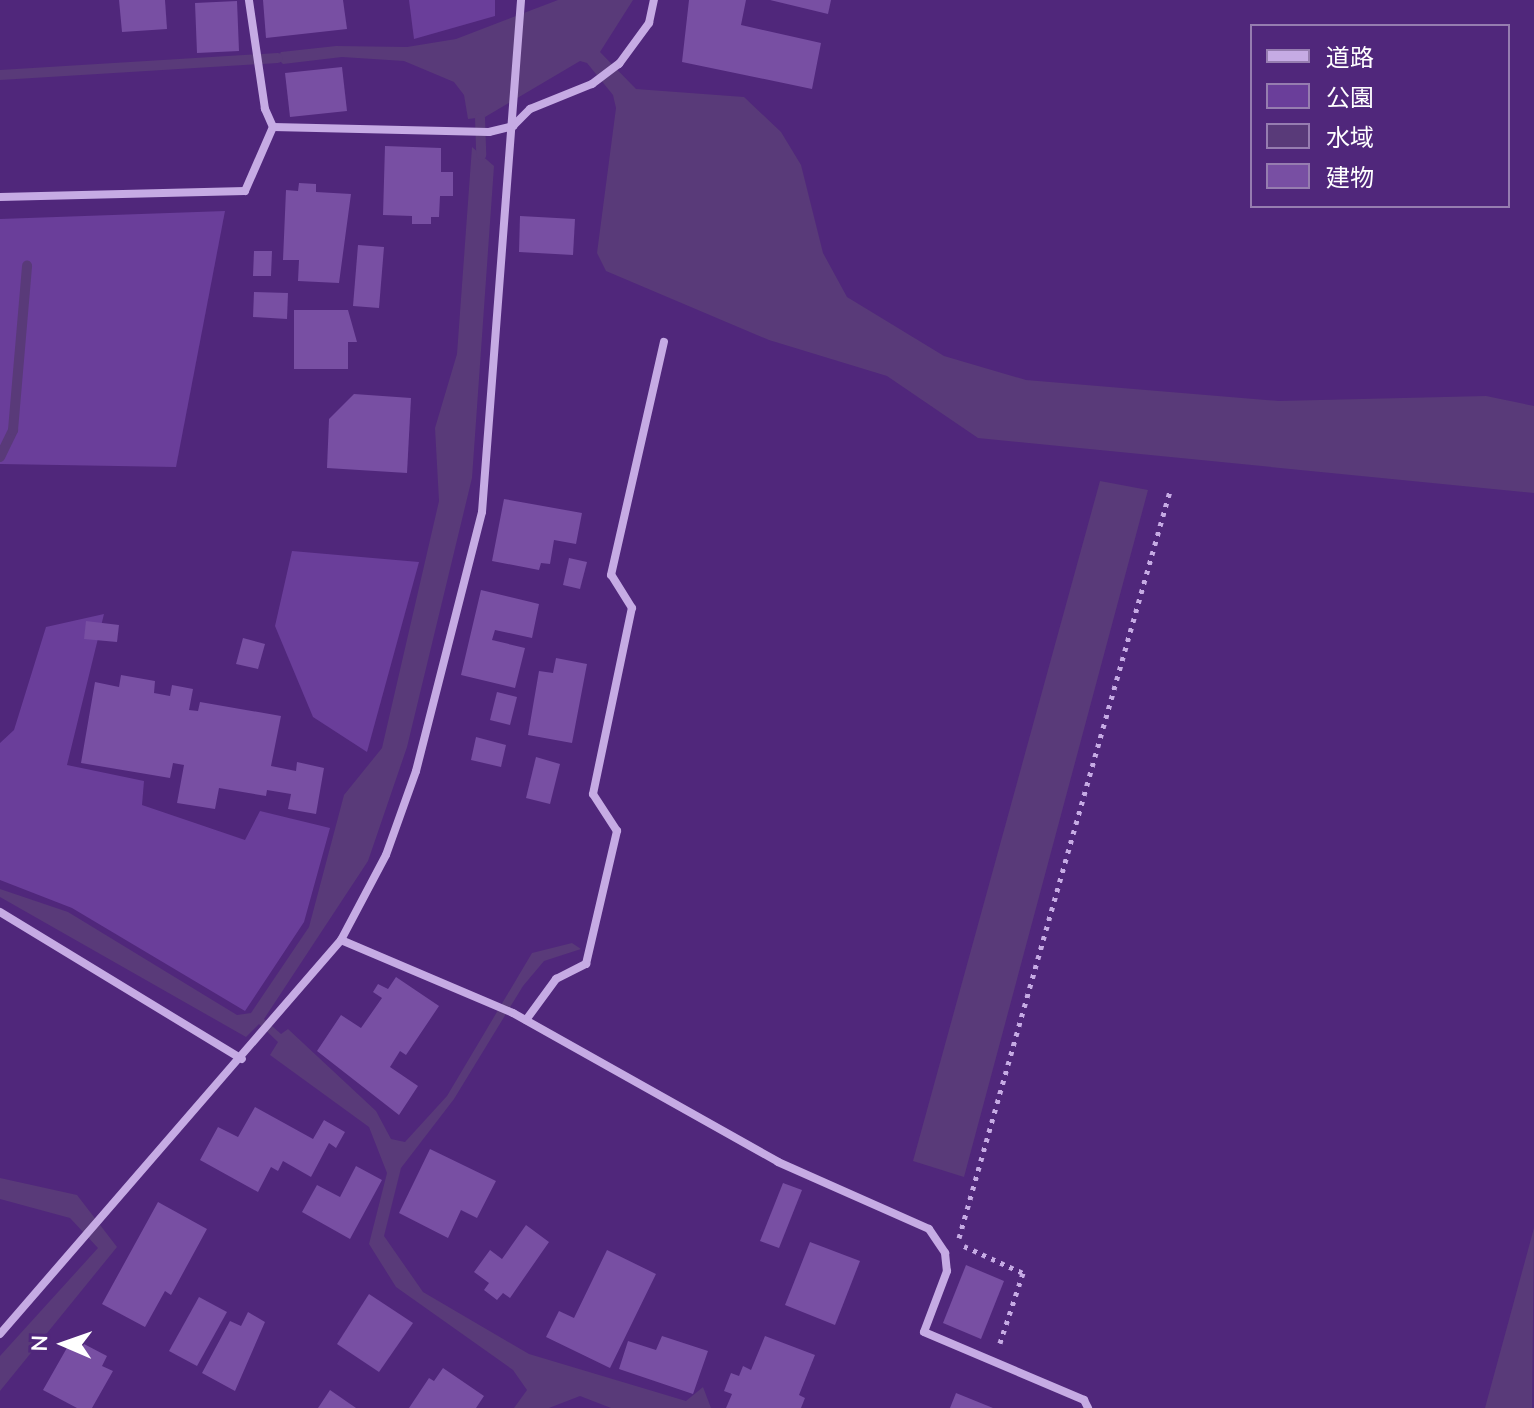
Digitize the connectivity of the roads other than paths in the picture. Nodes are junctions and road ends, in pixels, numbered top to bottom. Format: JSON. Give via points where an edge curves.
{"nodes":[{"id":1,"x":249,"y":0,"type":"edge"},
{"id":2,"x":521,"y":0,"type":"edge"},
{"id":3,"x":654,"y":0,"type":"edge"},
{"id":4,"x":513,"y":126,"type":"junction"},
{"id":5,"x":273,"y":127,"type":"junction"},
{"id":6,"x":0,"y":197,"type":"edge"},
{"id":7,"x":664,"y":342,"type":"dead end"},
{"id":8,"x":0,"y":912,"type":"edge"},
{"id":9,"x":341,"y":940,"type":"junction"},
{"id":10,"x":526,"y":1020,"type":"junction"},
{"id":11,"x":242,"y":1059,"type":"junction"},
{"id":12,"x":0,"y":1334,"type":"edge"},
{"id":13,"x":1088,"y":1408,"type":"edge"}],
"edges":[{"from":1,"to":5,"type":"street"},
{"from":2,"to":4,"type":"street"},
{"from":3,"to":4,"type":"street","via":[[649,23],[619,64],[592,84],[530,109]]},
{"from":4,"to":5,"type":"street","via":[[489,132]]},
{"from":4,"to":9,"type":"street","via":[[482,512],[416,771],[386,855]]},
{"from":5,"to":6,"type":"street","via":[[245,191]]},
{"from":7,"to":10,"type":"street","via":[[611,575],[632,608],[593,794],[617,831],[586,964],[556,979]]},
{"from":8,"to":11,"type":"street"},
{"from":9,"to":10,"type":"street"},
{"from":9,"to":11,"type":"street"},
{"from":10,"to":13,"type":"street","via":[[778,1162],[929,1229],[945,1253],[947,1271],[924,1332],[1084,1400]]},
{"from":11,"to":12,"type":"street"}]}
